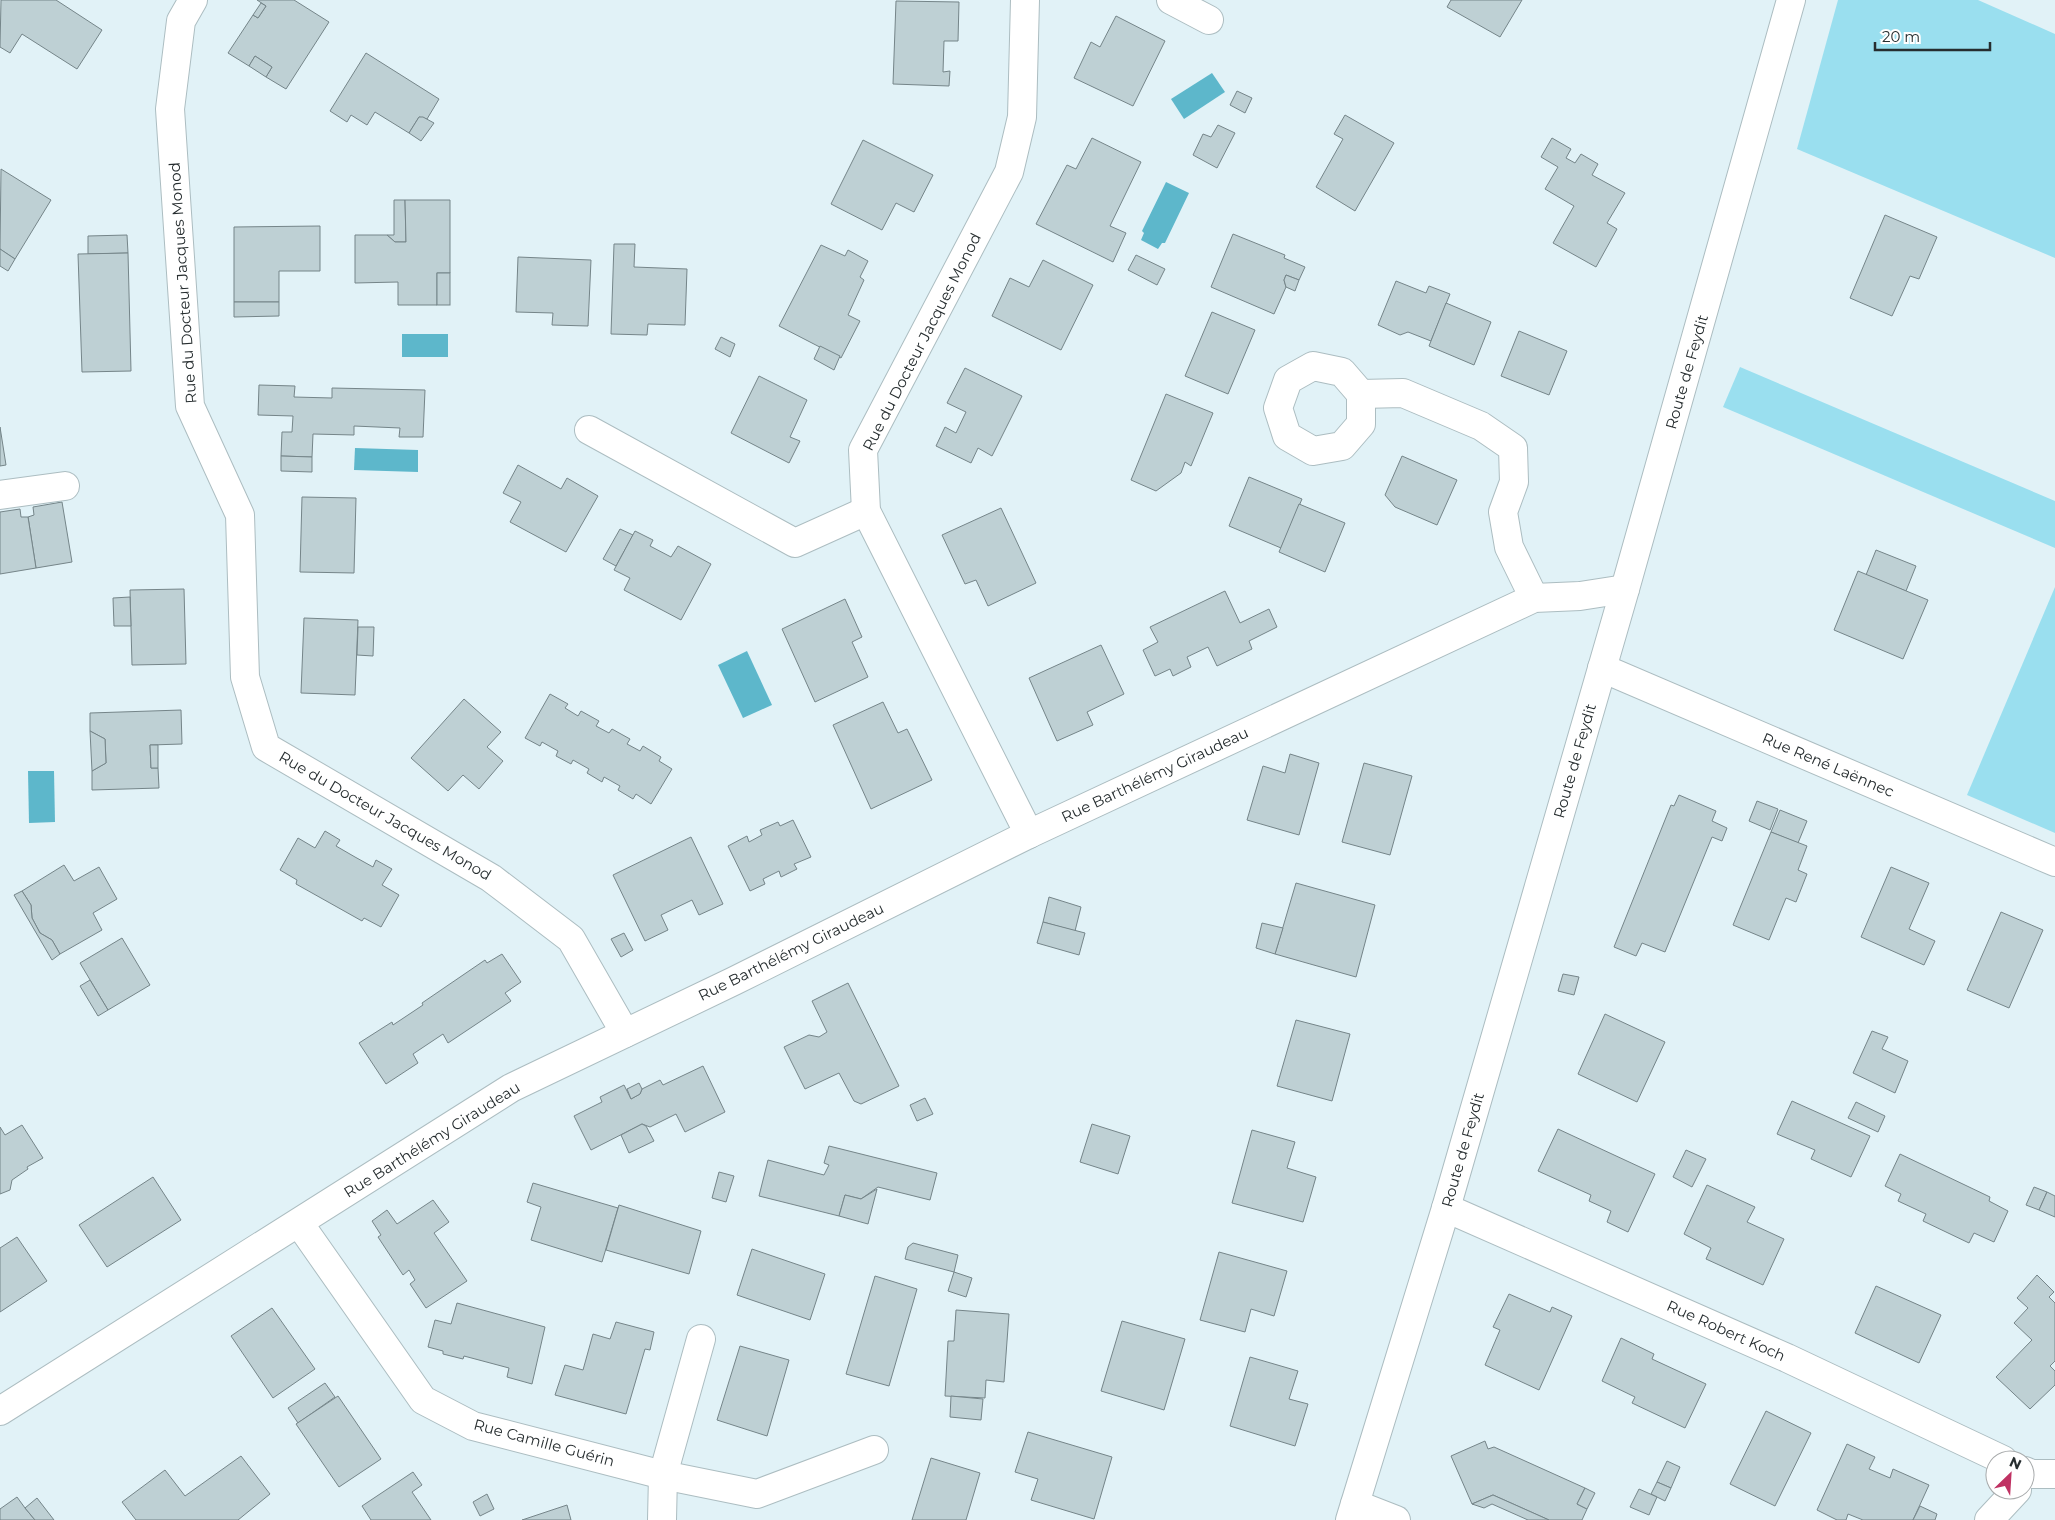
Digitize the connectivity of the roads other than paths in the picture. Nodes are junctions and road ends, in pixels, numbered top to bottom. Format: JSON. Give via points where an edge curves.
{"nodes":[{"id":1,"x":193,"y":0,"type":"edge"},
{"id":2,"x":1025,"y":0,"type":"edge"},
{"id":3,"x":1171,"y":0,"type":"edge"},
{"id":4,"x":1792,"y":0,"type":"edge"},
{"id":5,"x":1209,"y":20,"type":"dead end"},
{"id":6,"x":1361,"y":394,"type":"dead end"},
{"id":7,"x":589,"y":430,"type":"dead end"},
{"id":8,"x":64,"y":486,"type":"dead end"},
{"id":9,"x":0,"y":495,"type":"edge"},
{"id":10,"x":866,"y":511,"type":"junction"},
{"id":11,"x":1625,"y":588,"type":"junction"},
{"id":12,"x":1534,"y":598,"type":"junction"},
{"id":13,"x":1602,"y":668,"type":"junction"},
{"id":14,"x":1029,"y":834,"type":"junction"},
{"id":15,"x":2055,"y":862,"type":"edge"},
{"id":16,"x":625,"y":1034,"type":"junction"},
{"id":17,"x":1446,"y":1208,"type":"junction"},
{"id":18,"x":299,"y":1224,"type":"junction"},
{"id":19,"x":701,"y":1339,"type":"dead end"},
{"id":20,"x":0,"y":1411,"type":"edge"},
{"id":21,"x":874,"y":1450,"type":"dead end"},
{"id":22,"x":1985,"y":1452,"type":"edge"},
{"id":23,"x":663,"y":1474,"type":"junction"},
{"id":24,"x":2009,"y":1500,"type":"edge"},
{"id":25,"x":1352,"y":1512,"type":"edge"},
{"id":26,"x":662,"y":1520,"type":"edge"},
{"id":27,"x":1396,"y":1520,"type":"edge"},
{"id":28,"x":1989,"y":1520,"type":"edge"}],
"edges":[{"from":1,"to":16,"type":"street","name":"Rue du Docteur Jacques Monod","via":[[181,21],[170,109],[190,406],[240,515],[245,677],[266,747],[492,878],[571,938]]},
{"from":2,"to":10,"type":"street","name":"Rue du Docteur Jacques Monod","via":[[1022,117],[1009,172],[863,450]]},
{"from":3,"to":5,"type":"street"},
{"from":4,"to":11,"type":"street","name":"Route de Feydit"},
{"from":6,"to":12,"type":"street","via":[[1403,393],[1481,426],[1513,448],[1514,482],[1503,512],[1509,547]]},
{"from":7,"to":10,"type":"street","via":[[795,543]]},
{"from":8,"to":9,"type":"street"},
{"from":10,"to":14,"type":"street","name":"Rue du Docteur Jacques Monod"},
{"from":11,"to":12,"type":"street","name":"Rue Barthélémy Giraudeau","via":[[1580,596]]},
{"from":11,"to":13,"type":"street","name":"Route de Feydit"},
{"from":12,"to":14,"type":"street","name":"Rue Barthélémy Giraudeau"},
{"from":13,"to":15,"type":"street","name":"Rue René Laënnec"},
{"from":13,"to":17,"type":"street","name":"Route de Feydit"},
{"from":14,"to":16,"type":"street","name":"Rue Barthélémy Giraudeau"},
{"from":16,"to":18,"type":"street","name":"Rue Barthélémy Giraudeau","via":[[511,1088]]},
{"from":17,"to":22,"type":"street","name":"Rue Robert Koch","via":[[1786,1358]]},
{"from":17,"to":25,"type":"street","name":"Route de Feydit"},
{"from":18,"to":20,"type":"street","name":"Rue Barthélémy Giraudeau"},
{"from":18,"to":23,"type":"street","name":"Rue Camille Guérin","via":[[423,1400],[474,1426]]},
{"from":19,"to":23,"type":"street"},
{"from":21,"to":23,"type":"street","name":"Rue Camille Guérin","via":[[757,1494]]},
{"from":23,"to":26,"type":"street"},
{"from":24,"to":28,"type":"street"},
{"from":25,"to":27,"type":"street"}]}
